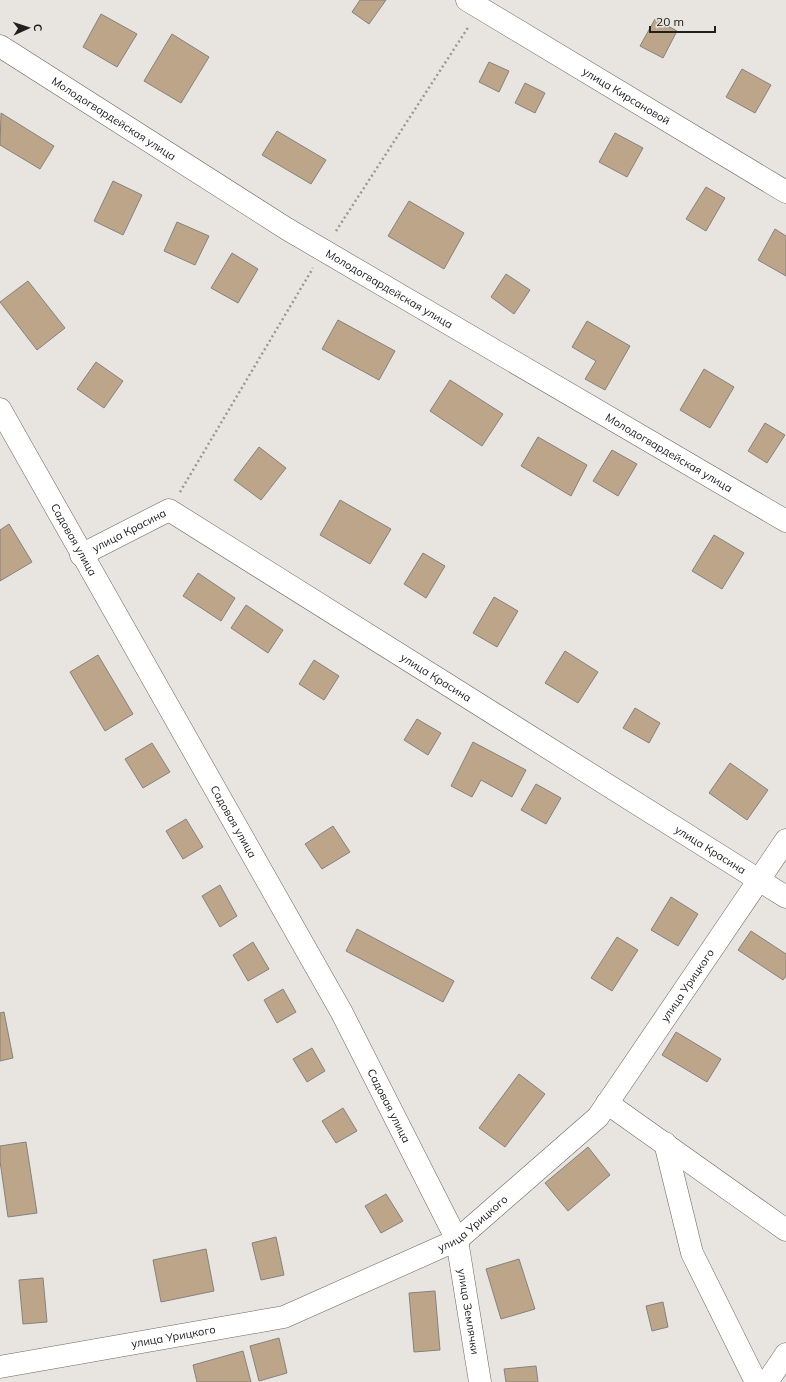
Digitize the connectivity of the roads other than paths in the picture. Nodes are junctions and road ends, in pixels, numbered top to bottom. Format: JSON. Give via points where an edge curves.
{"nodes":[{"id":1,"x":467,"y":0,"type":"edge"},
{"id":2,"x":0,"y":46,"type":"edge"},
{"id":3,"x":786,"y":192,"type":"edge"},
{"id":4,"x":0,"y":409,"type":"edge"},
{"id":5,"x":786,"y":521,"type":"edge"},
{"id":6,"x":81,"y":555,"type":"junction"},
{"id":7,"x":786,"y":840,"type":"edge"},
{"id":8,"x":759,"y":881,"type":"junction"},
{"id":9,"x":786,"y":897,"type":"edge"},
{"id":10,"x":607,"y":1103,"type":"junction"},
{"id":11,"x":664,"y":1143,"type":"junction"},
{"id":12,"x":786,"y":1230,"type":"edge"},
{"id":13,"x":458,"y":1240,"type":"junction"},
{"id":14,"x":786,"y":1354,"type":"edge"},
{"id":15,"x":1,"y":1369,"type":"edge"},
{"id":16,"x":480,"y":1382,"type":"edge"},
{"id":17,"x":756,"y":1382,"type":"edge"},
{"id":18,"x":767,"y":1382,"type":"edge"}],
"edges":[{"from":1,"to":3,"type":"street","name":"улица Кирсановой"},
{"from":2,"to":5,"type":"street","name":"Молодогвардейская улица","via":[[287,229]]},
{"from":4,"to":6,"type":"street","name":"Садовая улица"},
{"from":6,"to":8,"type":"street","name":"улица Красина","via":[[169,510]]},
{"from":6,"to":13,"type":"street","name":"Садовая улица","via":[[342,1013]]},
{"from":7,"to":8,"type":"street","name":"улица Урицкого"},
{"from":8,"to":9,"type":"street","name":"улица Красина"},
{"from":8,"to":10,"type":"street","name":"улица Урицкого"},
{"from":10,"to":11,"type":"street"},
{"from":10,"to":13,"type":"street","name":"улица Урицкого","via":[[598,1117]]},
{"from":11,"to":12,"type":"street"},
{"from":11,"to":17,"type":"street","via":[[692,1253]]},
{"from":13,"to":15,"type":"street","name":"улица Урицкого","via":[[284,1317]]},
{"from":13,"to":16,"type":"street","name":"улица Землячки"},
{"from":14,"to":18,"type":"street"}]}
